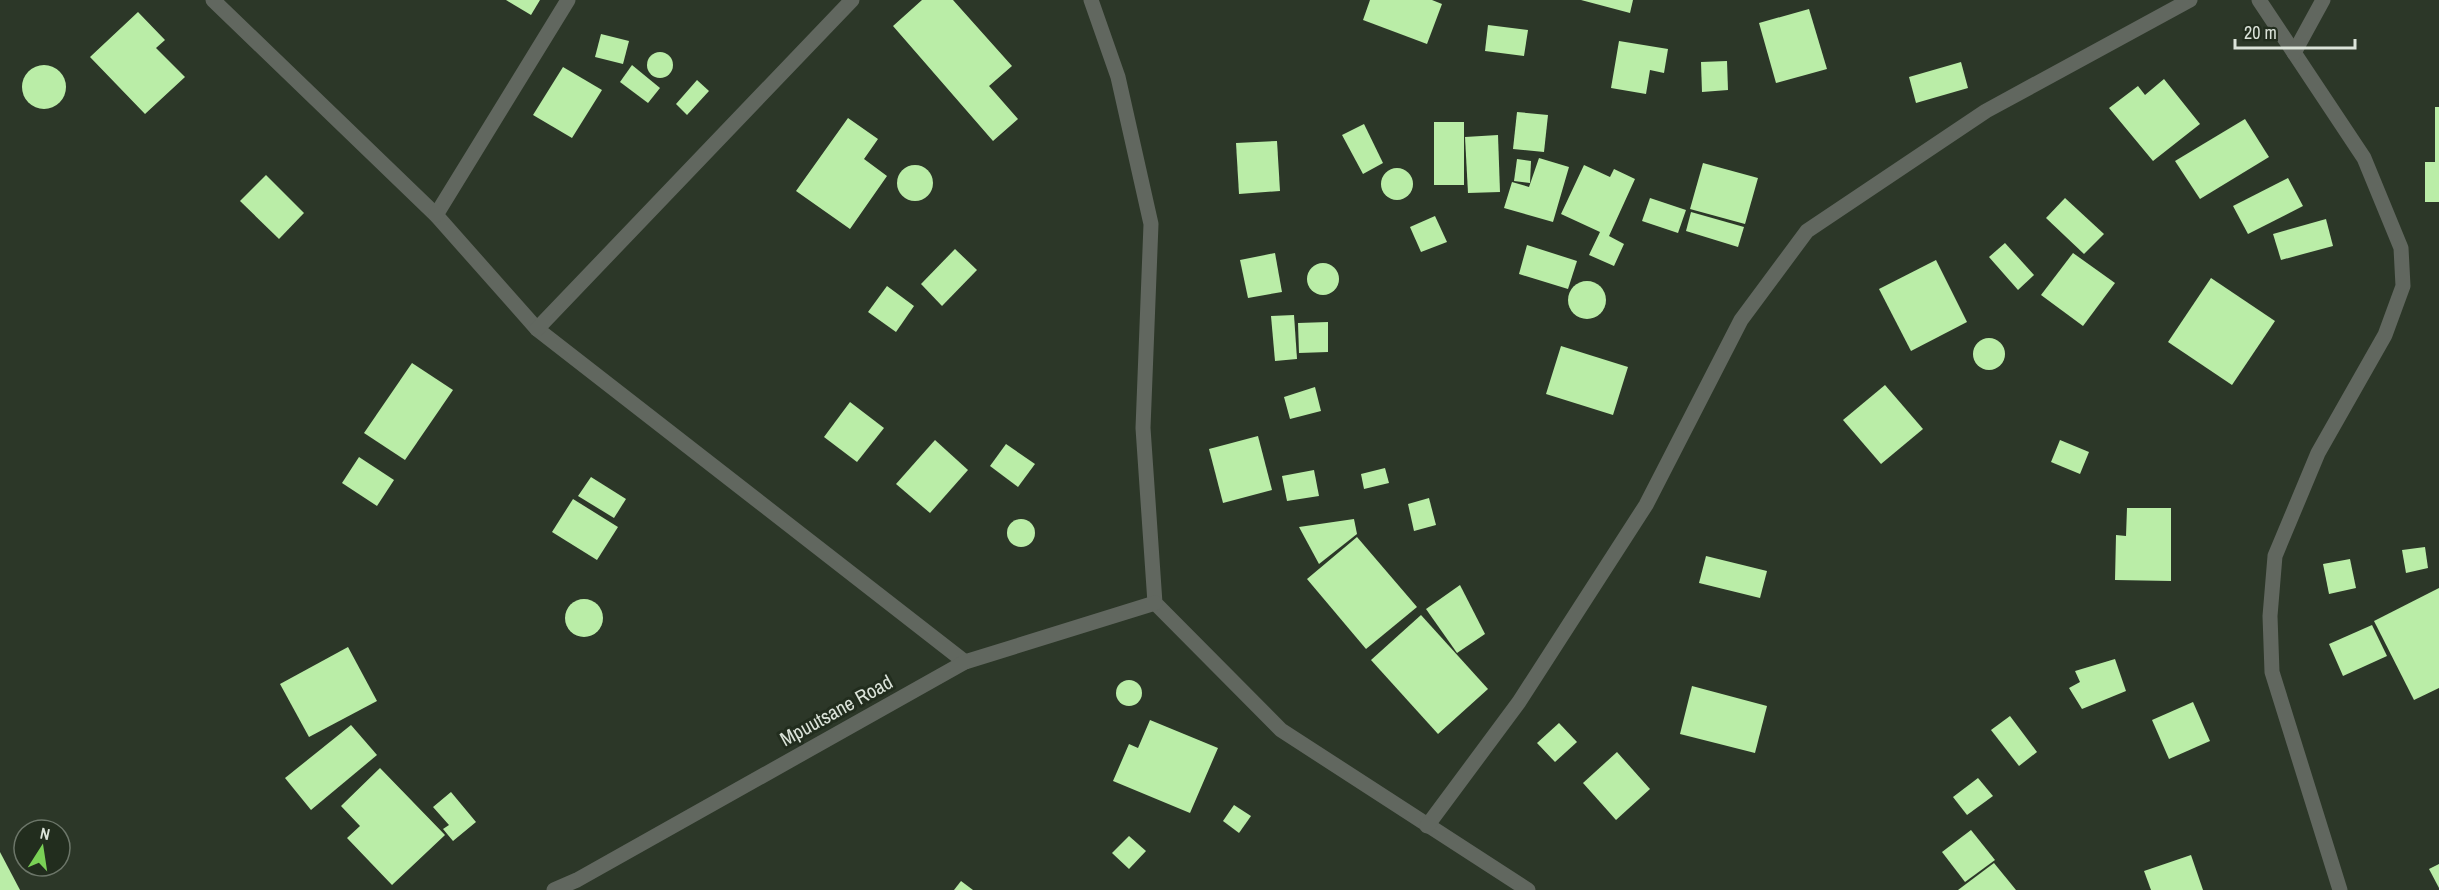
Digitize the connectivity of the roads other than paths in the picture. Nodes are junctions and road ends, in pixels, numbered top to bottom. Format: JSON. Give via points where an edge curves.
{"nodes":[{"id":1,"x":213,"y":0,"type":"edge"},
{"id":2,"x":568,"y":0,"type":"edge"},
{"id":3,"x":852,"y":0,"type":"edge"},
{"id":4,"x":1091,"y":0,"type":"edge"},
{"id":5,"x":2190,"y":0,"type":"edge"},
{"id":6,"x":2259,"y":0,"type":"edge"},
{"id":7,"x":2323,"y":0,"type":"edge"},
{"id":8,"x":2294,"y":53,"type":"junction"},
{"id":9,"x":436,"y":215,"type":"junction"},
{"id":10,"x":537,"y":329,"type":"junction"},
{"id":11,"x":1155,"y":603,"type":"junction"},
{"id":12,"x":966,"y":662,"type":"junction"},
{"id":13,"x":1427,"y":826,"type":"junction"},
{"id":14,"x":554,"y":890,"type":"edge"},
{"id":15,"x":1528,"y":890,"type":"edge"},
{"id":16,"x":2340,"y":890,"type":"edge"}],
"edges":[{"from":1,"to":9,"type":"street"},
{"from":2,"to":9,"type":"street"},
{"from":3,"to":10,"type":"street"},
{"from":4,"to":11,"type":"street","via":[[1118,77],[1151,224],[1143,428]]},
{"from":5,"to":13,"type":"street","via":[[1986,111],[1806,231],[1741,320],[1640,515],[1519,702]]},
{"from":6,"to":8,"type":"street"},
{"from":7,"to":8,"type":"street"},
{"from":8,"to":16,"type":"street","via":[[2364,158],[2401,248],[2403,286],[2385,335],[2318,453],[2275,556],[2270,616],[2272,672]]},
{"from":9,"to":10,"type":"street"},
{"from":10,"to":12,"type":"street"},
{"from":11,"to":12,"type":"street","name":"Mpuutsane Road"},
{"from":11,"to":13,"type":"street","via":[[1281,730]]},
{"from":12,"to":14,"type":"street","name":"Mpuutsane Road"},
{"from":13,"to":15,"type":"street"}]}
